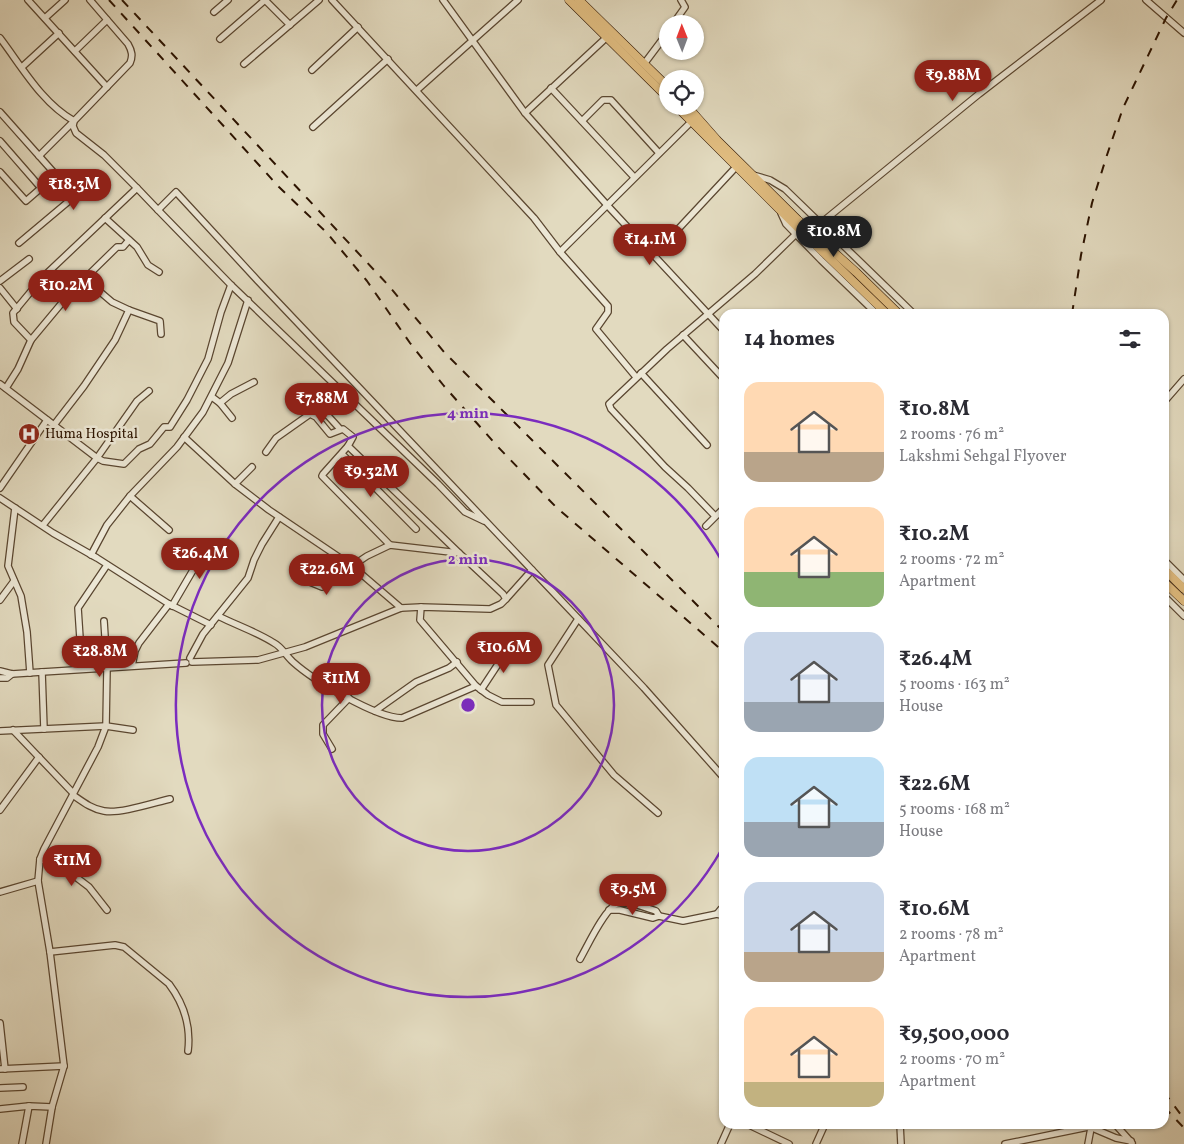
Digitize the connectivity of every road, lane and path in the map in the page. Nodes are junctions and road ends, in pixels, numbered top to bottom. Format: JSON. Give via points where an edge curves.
{"nodes":[{"id":1,"x":28,"y":0,"type":"edge"},
{"id":2,"x":65,"y":0,"type":"edge"},
{"id":3,"x":90,"y":0,"type":"edge"},
{"id":4,"x":228,"y":0,"type":"edge"},
{"id":5,"x":265,"y":0,"type":"edge"},
{"id":6,"x":320,"y":0,"type":"edge"},
{"id":7,"x":332,"y":0,"type":"edge"},
{"id":8,"x":443,"y":0,"type":"edge"},
{"id":9,"x":518,"y":0,"type":"edge"},
{"id":10,"x":569,"y":0,"type":"edge"},
{"id":11,"x":579,"y":0,"type":"edge"},
{"id":12,"x":681,"y":0,"type":"edge"},
{"id":13,"x":1100,"y":0,"type":"edge"},
{"id":14,"x":1146,"y":0,"type":"edge"},
{"id":15,"x":214,"y":12,"type":"dead end"},
{"id":16,"x":679,"y":15,"type":"edge"},
{"id":17,"x":45,"y":18,"type":"junction"},
{"id":18,"x":107,"y":20,"type":"junction"},
{"id":19,"x":290,"y":25,"type":"junction"},
{"id":20,"x":358,"y":27,"type":"junction"},
{"id":21,"x":58,"y":33,"type":"junction"},
{"id":22,"x":1184,"y":33,"type":"edge"},
{"id":23,"x":607,"y":37,"type":"junction"},
{"id":24,"x":0,"y":38,"type":"edge"},
{"id":25,"x":220,"y":39,"type":"dead end"},
{"id":26,"x":472,"y":41,"type":"junction"},
{"id":27,"x":659,"y":44,"type":"edge"},
{"id":28,"x":74,"y":51,"type":"junction"},
{"id":29,"x":388,"y":59,"type":"junction"},
{"id":30,"x":244,"y":64,"type":"dead end"},
{"id":31,"x":644,"y":64,"type":"junction"},
{"id":32,"x":22,"y":67,"type":"junction"},
{"id":33,"x":312,"y":70,"type":"dead end"},
{"id":34,"x":659,"y":78,"type":"edge"},
{"id":35,"x":107,"y":87,"type":"junction"},
{"id":36,"x":551,"y":88,"type":"junction"},
{"id":37,"x":659,"y":89,"type":"edge"},
{"id":38,"x":417,"y":90,"type":"junction"},
{"id":39,"x":0,"y":112,"type":"edge"},
{"id":40,"x":525,"y":113,"type":"junction"},
{"id":41,"x":690,"y":115,"type":"edge"},
{"id":42,"x":692,"y":115,"type":"edge"},
{"id":43,"x":694,"y":118,"type":"junction"},
{"id":44,"x":74,"y":121,"type":"junction"},
{"id":45,"x":582,"y":121,"type":"junction"},
{"id":46,"x":313,"y":126,"type":"dead end"},
{"id":47,"x":0,"y":141,"type":"edge"},
{"id":48,"x":660,"y":153,"type":"junction"},
{"id":49,"x":38,"y":156,"type":"junction"},
{"id":50,"x":736,"y":167,"type":"junction"},
{"id":51,"x":0,"y":172,"type":"edge"},
{"id":52,"x":56,"y":175,"type":"junction"},
{"id":53,"x":753,"y":176,"type":"junction"},
{"id":54,"x":634,"y":178,"type":"junction"},
{"id":55,"x":41,"y":188,"type":"junction"},
{"id":56,"x":137,"y":188,"type":"junction"},
{"id":57,"x":607,"y":205,"type":"junction"},
{"id":58,"x":158,"y":210,"type":"junction"},
{"id":59,"x":779,"y":210,"type":"junction"},
{"id":60,"x":105,"y":218,"type":"junction"},
{"id":61,"x":796,"y":222,"type":"junction"},
{"id":62,"x":821,"y":223,"type":"junction"},
{"id":63,"x":796,"y":234,"type":"junction"},
{"id":64,"x":129,"y":240,"type":"junction"},
{"id":65,"x":19,"y":243,"type":"dead end"},
{"id":66,"x":560,"y":252,"type":"junction"},
{"id":67,"x":654,"y":255,"type":"junction"},
{"id":68,"x":29,"y":258,"type":"dead end"},
{"id":69,"x":159,"y":272,"type":"dead end"},
{"id":70,"x":85,"y":280,"type":"junction"},
{"id":71,"x":0,"y":281,"type":"edge"},
{"id":72,"x":231,"y":285,"type":"junction"},
{"id":73,"x":0,"y":288,"type":"edge"},
{"id":74,"x":248,"y":300,"type":"junction"},
{"id":75,"x":17,"y":309,"type":"junction"},
{"id":76,"x":872,"y":309,"type":"edge"},
{"id":77,"x":882,"y":309,"type":"edge"},
{"id":78,"x":894,"y":309,"type":"edge"},
{"id":79,"x":909,"y":309,"type":"edge"},
{"id":80,"x":129,"y":310,"type":"junction"},
{"id":81,"x":708,"y":314,"type":"junction"},
{"id":82,"x":719,"y":326,"type":"edge"},
{"id":83,"x":161,"y":334,"type":"dead end"},
{"id":84,"x":683,"y":335,"type":"junction"},
{"id":85,"x":31,"y":340,"type":"junction"},
{"id":86,"x":719,"y":373,"type":"edge"},
{"id":87,"x":639,"y":375,"type":"junction"},
{"id":88,"x":1184,"y":379,"type":"edge"},
{"id":89,"x":254,"y":382,"type":"dead end"},
{"id":90,"x":0,"y":384,"type":"edge"},
{"id":91,"x":6,"y":388,"type":"junction"},
{"id":92,"x":149,"y":391,"type":"dead end"},
{"id":93,"x":1169,"y":396,"type":"edge"},
{"id":94,"x":212,"y":397,"type":"junction"},
{"id":95,"x":220,"y":403,"type":"junction"},
{"id":96,"x":320,"y":406,"type":"dead end"},
{"id":97,"x":232,"y":418,"type":"dead end"},
{"id":98,"x":47,"y":420,"type":"junction"},
{"id":99,"x":54,"y":425,"type":"junction"},
{"id":100,"x":340,"y":429,"type":"junction"},
{"id":101,"x":184,"y":437,"type":"junction"},
{"id":102,"x":707,"y":445,"type":"dead end"},
{"id":103,"x":348,"y":446,"type":"junction"},
{"id":104,"x":266,"y":452,"type":"dead end"},
{"id":105,"x":342,"y":454,"type":"junction"},
{"id":106,"x":97,"y":458,"type":"junction"},
{"id":107,"x":252,"y":467,"type":"dead end"},
{"id":108,"x":235,"y":484,"type":"junction"},
{"id":109,"x":0,"y":488,"type":"edge"},
{"id":110,"x":130,"y":496,"type":"junction"},
{"id":111,"x":0,"y":498,"type":"edge"},
{"id":112,"x":14,"y":508,"type":"junction"},
{"id":113,"x":719,"y":512,"type":"edge"},
{"id":114,"x":715,"y":516,"type":"junction"},
{"id":115,"x":279,"y":517,"type":"junction"},
{"id":116,"x":486,"y":522,"type":"junction"},
{"id":117,"x":43,"y":526,"type":"junction"},
{"id":118,"x":706,"y":526,"type":"dead end"},
{"id":119,"x":416,"y":529,"type":"dead end"},
{"id":120,"x":169,"y":530,"type":"dead end"},
{"id":121,"x":205,"y":542,"type":"dead end"},
{"id":122,"x":390,"y":546,"type":"junction"},
{"id":123,"x":459,"y":553,"type":"junction"},
{"id":124,"x":91,"y":555,"type":"junction"},
{"id":125,"x":345,"y":562,"type":"junction"},
{"id":126,"x":107,"y":565,"type":"junction"},
{"id":127,"x":1169,"y":565,"type":"edge"},
{"id":128,"x":352,"y":566,"type":"junction"},
{"id":129,"x":532,"y":570,"type":"junction"},
{"id":130,"x":1169,"y":574,"type":"edge"},
{"id":131,"x":295,"y":576,"type":"dead end"},
{"id":132,"x":1184,"y":580,"type":"edge"},
{"id":133,"x":14,"y":581,"type":"junction"},
{"id":134,"x":1169,"y":587,"type":"edge"},
{"id":135,"x":1184,"y":589,"type":"edge"},
{"id":136,"x":506,"y":599,"type":"junction"},
{"id":137,"x":0,"y":600,"type":"edge"},
{"id":138,"x":1169,"y":601,"type":"edge"},
{"id":139,"x":1184,"y":601,"type":"edge"},
{"id":140,"x":170,"y":605,"type":"junction"},
{"id":141,"x":421,"y":606,"type":"junction"},
{"id":142,"x":401,"y":608,"type":"junction"},
{"id":143,"x":218,"y":616,"type":"junction"},
{"id":144,"x":1184,"y":616,"type":"edge"},
{"id":145,"x":578,"y":618,"type":"junction"},
{"id":146,"x":104,"y":621,"type":"dead end"},
{"id":147,"x":211,"y":625,"type":"junction"},
{"id":148,"x":510,"y":646,"type":"dead end"},
{"id":149,"x":284,"y":653,"type":"junction"},
{"id":150,"x":189,"y":661,"type":"junction"},
{"id":151,"x":457,"y":662,"type":"junction"},
{"id":152,"x":132,"y":666,"type":"junction"},
{"id":153,"x":107,"y":668,"type":"junction"},
{"id":154,"x":82,"y":669,"type":"junction"},
{"id":155,"x":0,"y":672,"type":"edge"},
{"id":156,"x":42,"y":672,"type":"junction"},
{"id":157,"x":30,"y":673,"type":"junction"},
{"id":158,"x":12,"y":674,"type":"junction"},
{"id":159,"x":0,"y":678,"type":"edge"},
{"id":160,"x":479,"y":688,"type":"junction"},
{"id":161,"x":349,"y":698,"type":"junction"},
{"id":162,"x":531,"y":702,"type":"dead end"},
{"id":163,"x":375,"y":711,"type":"junction"},
{"id":164,"x":106,"y":726,"type":"junction"},
{"id":165,"x":44,"y":729,"type":"junction"},
{"id":166,"x":13,"y":730,"type":"junction"},
{"id":167,"x":133,"y":730,"type":"dead end"},
{"id":168,"x":1,"y":732,"type":"edge"},
{"id":169,"x":332,"y":749,"type":"dead end"},
{"id":170,"x":39,"y":757,"type":"junction"},
{"id":171,"x":719,"y":772,"type":"edge"},
{"id":172,"x":73,"y":794,"type":"junction"},
{"id":173,"x":170,"y":799,"type":"dead end"},
{"id":174,"x":0,"y":810,"type":"edge"},
{"id":175,"x":658,"y":813,"type":"dead end"},
{"id":176,"x":40,"y":859,"type":"junction"},
{"id":177,"x":38,"y":881,"type":"junction"},
{"id":178,"x":0,"y":892,"type":"edge"},
{"id":179,"x":106,"y":910,"type":"dead end"},
{"id":180,"x":719,"y":912,"type":"edge"},
{"id":181,"x":717,"y":914,"type":"joint"},
{"id":182,"x":50,"y":952,"type":"junction"},
{"id":183,"x":580,"y":960,"type":"dead end"},
{"id":184,"x":0,"y":1024,"type":"edge"},
{"id":185,"x":188,"y":1051,"type":"dead end"},
{"id":186,"x":64,"y":1066,"type":"junction"},
{"id":187,"x":3,"y":1069,"type":"edge"},
{"id":188,"x":24,"y":1087,"type":"dead end"},
{"id":189,"x":0,"y":1088,"type":"edge"},
{"id":190,"x":29,"y":1106,"type":"junction"},
{"id":191,"x":52,"y":1107,"type":"junction"},
{"id":192,"x":0,"y":1109,"type":"edge"},
{"id":193,"x":728,"y":1129,"type":"edge"},
{"id":194,"x":758,"y":1129,"type":"edge"},
{"id":195,"x":823,"y":1129,"type":"edge"},
{"id":196,"x":900,"y":1129,"type":"edge"},
{"id":197,"x":1075,"y":1129,"type":"edge"},
{"id":198,"x":1087,"y":1129,"type":"edge"},
{"id":199,"x":1094,"y":1129,"type":"edge"},
{"id":200,"x":1119,"y":1129,"type":"edge"},
{"id":201,"x":1132,"y":1143,"type":"edge"},
{"id":202,"x":22,"y":1144,"type":"edge"},
{"id":203,"x":46,"y":1144,"type":"edge"},
{"id":204,"x":721,"y":1144,"type":"edge"},
{"id":205,"x":789,"y":1144,"type":"edge"},
{"id":206,"x":816,"y":1144,"type":"edge"},
{"id":207,"x":900,"y":1144,"type":"edge"},
{"id":208,"x":1005,"y":1144,"type":"edge"},
{"id":209,"x":1088,"y":1144,"type":"edge"}],
"edges":[{"from":1,"to":17,"type":"street"},
{"from":2,"to":17,"type":"street"},
{"from":3,"to":18,"type":"street"},
{"from":4,"to":15,"type":"street"},
{"from":5,"to":19,"type":"street"},
{"from":5,"to":25,"type":"street"},
{"from":6,"to":19,"type":"street"},
{"from":7,"to":20,"type":"street"},
{"from":8,"to":26,"type":"street"},
{"from":9,"to":26,"type":"street"},
{"from":10,"to":23,"type":"main road"},
{"from":11,"to":31,"type":"main road"},
{"from":12,"to":16,"type":"street","via":[[685,7]]},
{"from":13,"to":62,"type":"street"},
{"from":14,"to":22,"type":"street"},
{"from":17,"to":21,"type":"street"},
{"from":18,"to":28,"type":"street"},
{"from":18,"to":35,"type":"street","via":[[128,44],[132,54],[130,63]]},
{"from":19,"to":30,"type":"street"},
{"from":20,"to":29,"type":"street"},
{"from":20,"to":33,"type":"street"},
{"from":21,"to":28,"type":"street"},
{"from":21,"to":32,"type":"street"},
{"from":23,"to":36,"type":"street"},
{"from":23,"to":37,"type":"main road"},
{"from":24,"to":32,"type":"street"},
{"from":26,"to":38,"type":"street"},
{"from":26,"to":40,"type":"street"},
{"from":27,"to":31,"type":"street"},
{"from":28,"to":35,"type":"street"},
{"from":29,"to":38,"type":"street"},
{"from":29,"to":46,"type":"street"},
{"from":31,"to":34,"type":"main road"},
{"from":32,"to":44,"type":"street","via":[[44,96]]},
{"from":35,"to":44,"type":"street"},
{"from":36,"to":40,"type":"street"},
{"from":36,"to":45,"type":"street"},
{"from":38,"to":66,"type":"street","via":[[534,218]]},
{"from":39,"to":49,"type":"street"},
{"from":40,"to":57,"type":"street"},
{"from":41,"to":43,"type":"main road"},
{"from":42,"to":43,"type":"main road"},
{"from":43,"to":48,"type":"street"},
{"from":43,"to":50,"type":"main road"},
{"from":43,"to":53,"type":"main road"},
{"from":44,"to":49,"type":"street"},
{"from":44,"to":56,"type":"street","via":[[76,133]]},
{"from":45,"to":48,"type":"street","via":[[603,100],[611,100]]},
{"from":45,"to":54,"type":"street"},
{"from":47,"to":55,"type":"street"},
{"from":48,"to":54,"type":"street"},
{"from":49,"to":52,"type":"street"},
{"from":50,"to":59,"type":"main road"},
{"from":50,"to":67,"type":"street"},
{"from":51,"to":55,"type":"street","via":[[26,201]]},
{"from":52,"to":55,"type":"street"},
{"from":52,"to":65,"type":"street","via":[[77,189],[75,196]]},
{"from":53,"to":61,"type":"main road"},
{"from":53,"to":62,"type":"street","via":[[770,180],[785,189]]},
{"from":54,"to":57,"type":"street"},
{"from":56,"to":58,"type":"street"},
{"from":56,"to":60,"type":"street"},
{"from":57,"to":66,"type":"street"},
{"from":57,"to":67,"type":"street"},
{"from":58,"to":72,"type":"street"},
{"from":58,"to":116,"type":"street","via":[[176,192],[180,195]]},
{"from":59,"to":61,"type":"main road"},
{"from":59,"to":63,"type":"street"},
{"from":60,"to":64,"type":"street"},
{"from":60,"to":75,"type":"street","via":[[42,278]]},
{"from":61,"to":77,"type":"main road"},
{"from":61,"to":78,"type":"main road"},
{"from":62,"to":79,"type":"street"},
{"from":63,"to":76,"type":"street"},
{"from":63,"to":81,"type":"street"},
{"from":64,"to":69,"type":"street","via":[[148,265]]},
{"from":64,"to":70,"type":"street","via":[[123,248],[117,247]]},
{"from":66,"to":87,"type":"street","via":[[608,306],[608,312],[596,329]]},
{"from":67,"to":81,"type":"street"},
{"from":68,"to":71,"type":"street"},
{"from":70,"to":80,"type":"street","via":[[112,302]]},
{"from":70,"to":85,"type":"street","via":[[56,308]]},
{"from":72,"to":74,"type":"street"},
{"from":72,"to":106,"type":"street","via":[[208,359],[170,427],[164,427],[150,444],[139,449],[124,464]]},
{"from":73,"to":75,"type":"street"},
{"from":74,"to":94,"type":"street","via":[[228,363]]},
{"from":74,"to":116,"type":"street","via":[[465,512]]},
{"from":75,"to":85,"type":"street","via":[[13,313],[14,322]]},
{"from":80,"to":83,"type":"street","via":[[160,321]]},
{"from":80,"to":99,"type":"street","via":[[115,340]]},
{"from":81,"to":82,"type":"street"},
{"from":81,"to":84,"type":"street"},
{"from":84,"to":86,"type":"street"},
{"from":84,"to":87,"type":"street"},
{"from":85,"to":91,"type":"street"},
{"from":87,"to":102,"type":"street"},
{"from":87,"to":114,"type":"street","via":[[610,402],[611,409]]},
{"from":88,"to":93,"type":"street"},
{"from":89,"to":95,"type":"street"},
{"from":90,"to":91,"type":"street"},
{"from":91,"to":98,"type":"street"},
{"from":92,"to":106,"type":"street","via":[[137,401]]},
{"from":94,"to":95,"type":"street"},
{"from":94,"to":101,"type":"street"},
{"from":95,"to":97,"type":"street"},
{"from":96,"to":100,"type":"street"},
{"from":98,"to":99,"type":"street"},
{"from":98,"to":109,"type":"street"},
{"from":99,"to":106,"type":"street"},
{"from":100,"to":103,"type":"street","via":[[353,437]]},
{"from":100,"to":104,"type":"street","via":[[332,435],[310,414],[276,438]]},
{"from":101,"to":108,"type":"street"},
{"from":101,"to":110,"type":"street"},
{"from":103,"to":105,"type":"street"},
{"from":103,"to":123,"type":"street"},
{"from":105,"to":119,"type":"street"},
{"from":105,"to":122,"type":"street","via":[[323,474],[324,479]]},
{"from":106,"to":117,"type":"street"},
{"from":107,"to":108,"type":"street"},
{"from":108,"to":115,"type":"street"},
{"from":110,"to":120,"type":"street"},
{"from":110,"to":124,"type":"street","via":[[106,525]]},
{"from":111,"to":112,"type":"street"},
{"from":112,"to":117,"type":"street"},
{"from":112,"to":133,"type":"street","via":[[8,563]]},
{"from":113,"to":114,"type":"street"},
{"from":114,"to":118,"type":"street"},
{"from":115,"to":125,"type":"street"},
{"from":115,"to":143,"type":"street","via":[[262,544],[248,578]]},
{"from":116,"to":129,"type":"street"},
{"from":117,"to":124,"type":"street"},
{"from":121,"to":140,"type":"street","via":[[196,565]]},
{"from":122,"to":123,"type":"street"},
{"from":122,"to":128,"type":"street"},
{"from":123,"to":136,"type":"street"},
{"from":124,"to":126,"type":"street"},
{"from":125,"to":128,"type":"street"},
{"from":125,"to":131,"type":"street","via":[[322,587]]},
{"from":126,"to":140,"type":"street"},
{"from":126,"to":154,"type":"street","via":[[78,608]]},
{"from":127,"to":132,"type":"street"},
{"from":128,"to":142,"type":"street"},
{"from":129,"to":136,"type":"street"},
{"from":129,"to":145,"type":"street"},
{"from":130,"to":135,"type":"main road"},
{"from":133,"to":137,"type":"street"},
{"from":133,"to":157,"type":"street","via":[[21,596]]},
{"from":134,"to":139,"type":"main road"},
{"from":136,"to":141,"type":"street","via":[[490,608]]},
{"from":138,"to":144,"type":"street"},
{"from":140,"to":147,"type":"street"},
{"from":140,"to":152,"type":"street","via":[[139,643]]},
{"from":141,"to":142,"type":"street"},
{"from":141,"to":151,"type":"street","via":[[420,620]]},
{"from":142,"to":149,"type":"street"},
{"from":143,"to":147,"type":"street"},
{"from":143,"to":149,"type":"street","via":[[275,643]]},
{"from":145,"to":171,"type":"street"},
{"from":145,"to":175,"type":"street","via":[[548,665],[554,702],[614,775]]},
{"from":146,"to":153,"type":"street"},
{"from":147,"to":150,"type":"street","via":[[196,644]]},
{"from":148,"to":160,"type":"street"},
{"from":149,"to":150,"type":"street","via":[[258,660]]},
{"from":149,"to":161,"type":"street","via":[[311,676]]},
{"from":150,"to":152,"type":"street"},
{"from":151,"to":160,"type":"street"},
{"from":151,"to":163,"type":"street","via":[[416,682]]},
{"from":152,"to":153,"type":"street"},
{"from":153,"to":154,"type":"street"},
{"from":153,"to":164,"type":"street"},
{"from":154,"to":156,"type":"street"},
{"from":155,"to":158,"type":"street"},
{"from":156,"to":157,"type":"street"},
{"from":156,"to":165,"type":"street"},
{"from":157,"to":158,"type":"street"},
{"from":158,"to":159,"type":"street"},
{"from":160,"to":162,"type":"street","via":[[502,702]]},
{"from":160,"to":163,"type":"street","via":[[402,718]]},
{"from":161,"to":163,"type":"street"},
{"from":161,"to":169,"type":"street","via":[[323,725],[323,734]]},
{"from":164,"to":165,"type":"street"},
{"from":164,"to":167,"type":"street"},
{"from":164,"to":172,"type":"street","via":[[102,740]]},
{"from":165,"to":166,"type":"street"},
{"from":166,"to":168,"type":"street"},
{"from":166,"to":170,"type":"street"},
{"from":170,"to":172,"type":"street"},
{"from":170,"to":174,"type":"street"},
{"from":172,"to":173,"type":"street","via":[[90,806],[105,811]]},
{"from":172,"to":176,"type":"street"},
{"from":176,"to":177,"type":"street"},
{"from":176,"to":179,"type":"street","via":[[68,871],[89,887]]},
{"from":177,"to":178,"type":"street"},
{"from":177,"to":182,"type":"street"},
{"from":180,"to":181,"type":"street"},
{"from":181,"to":183,"type":"street","via":[[682,921],[610,910]]},
{"from":182,"to":185,"type":"street","via":[[115,945],[124,947],[173,990],[186,1014],[190,1039]]},
{"from":182,"to":186,"type":"street"},
{"from":184,"to":187,"type":"street"},
{"from":186,"to":187,"type":"street"},
{"from":186,"to":191,"type":"street"},
{"from":188,"to":189,"type":"street"},
{"from":190,"to":191,"type":"street"},
{"from":190,"to":192,"type":"street"},
{"from":190,"to":202,"type":"street"},
{"from":191,"to":203,"type":"street"},
{"from":193,"to":204,"type":"street"},
{"from":194,"to":205,"type":"street"},
{"from":195,"to":206,"type":"street"},
{"from":196,"to":207,"type":"street"},
{"from":197,"to":208,"type":"street"},
{"from":198,"to":209,"type":"street"},
{"from":199,"to":201,"type":"street"},
{"from":200,"to":201,"type":"street"}]}
